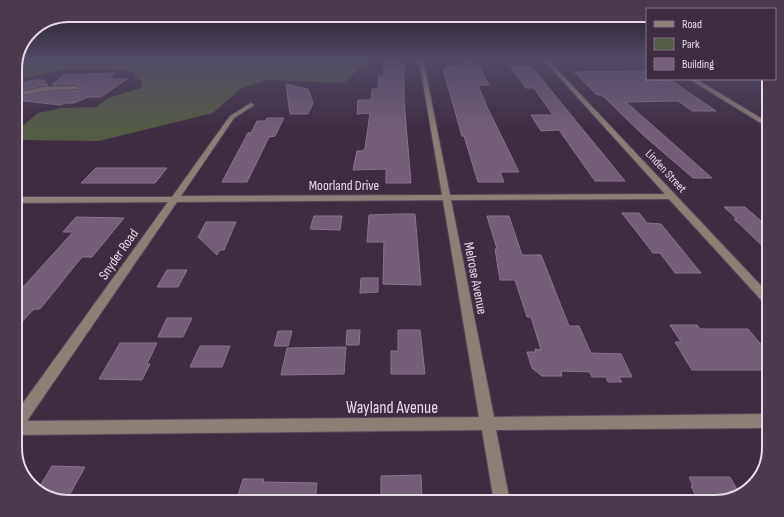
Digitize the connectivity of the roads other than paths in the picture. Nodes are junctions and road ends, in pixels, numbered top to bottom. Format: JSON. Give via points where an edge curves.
{"nodes":[{"id":1,"x":425,"y":83,"type":"edge"},
{"id":2,"x":568,"y":83,"type":"edge"},
{"id":3,"x":699,"y":83,"type":"edge"},
{"id":4,"x":76,"y":88,"type":"dead end"},
{"id":5,"x":22,"y":94,"type":"edge"},
{"id":6,"x":251,"y":105,"type":"dead end"},
{"id":7,"x":755,"y":118,"type":"junction"},
{"id":8,"x":762,"y":118,"type":"edge"},
{"id":9,"x":762,"y":122,"type":"edge"},
{"id":10,"x":673,"y":196,"type":"junction"},
{"id":11,"x":446,"y":198,"type":"junction"},
{"id":12,"x":174,"y":199,"type":"junction"},
{"id":13,"x":22,"y":200,"type":"edge"},
{"id":14,"x":762,"y":292,"type":"edge"},
{"id":15,"x":22,"y":417,"type":"edge"},
{"id":16,"x":762,"y":421,"type":"edge"},
{"id":17,"x":488,"y":424,"type":"junction"},
{"id":18,"x":22,"y":427,"type":"edge"},
{"id":19,"x":501,"y":495,"type":"edge"}],
"edges":[{"from":1,"to":11,"type":"street","name":"Melrose Avenue"},
{"from":2,"to":10,"type":"street","name":"Linden Street"},
{"from":3,"to":7,"type":"street"},
{"from":4,"to":5,"type":"street","via":[[44,89]]},
{"from":6,"to":12,"type":"street","name":"Snyder Road","via":[[232,117]]},
{"from":7,"to":8,"type":"street"},
{"from":7,"to":9,"type":"street"},
{"from":10,"to":11,"type":"street","name":"Moorland Drive"},
{"from":10,"to":14,"type":"street","name":"Linden Street"},
{"from":11,"to":12,"type":"street","name":"Moorland Drive"},
{"from":11,"to":17,"type":"street","name":"Melrose Avenue"},
{"from":12,"to":13,"type":"street","name":"Moorland Drive"},
{"from":12,"to":15,"type":"street","name":"Snyder Road"},
{"from":16,"to":17,"type":"street","name":"Wayland Avenue"},
{"from":17,"to":18,"type":"street","name":"Wayland Avenue"},
{"from":17,"to":19,"type":"street","name":"Melrose Avenue"}]}
